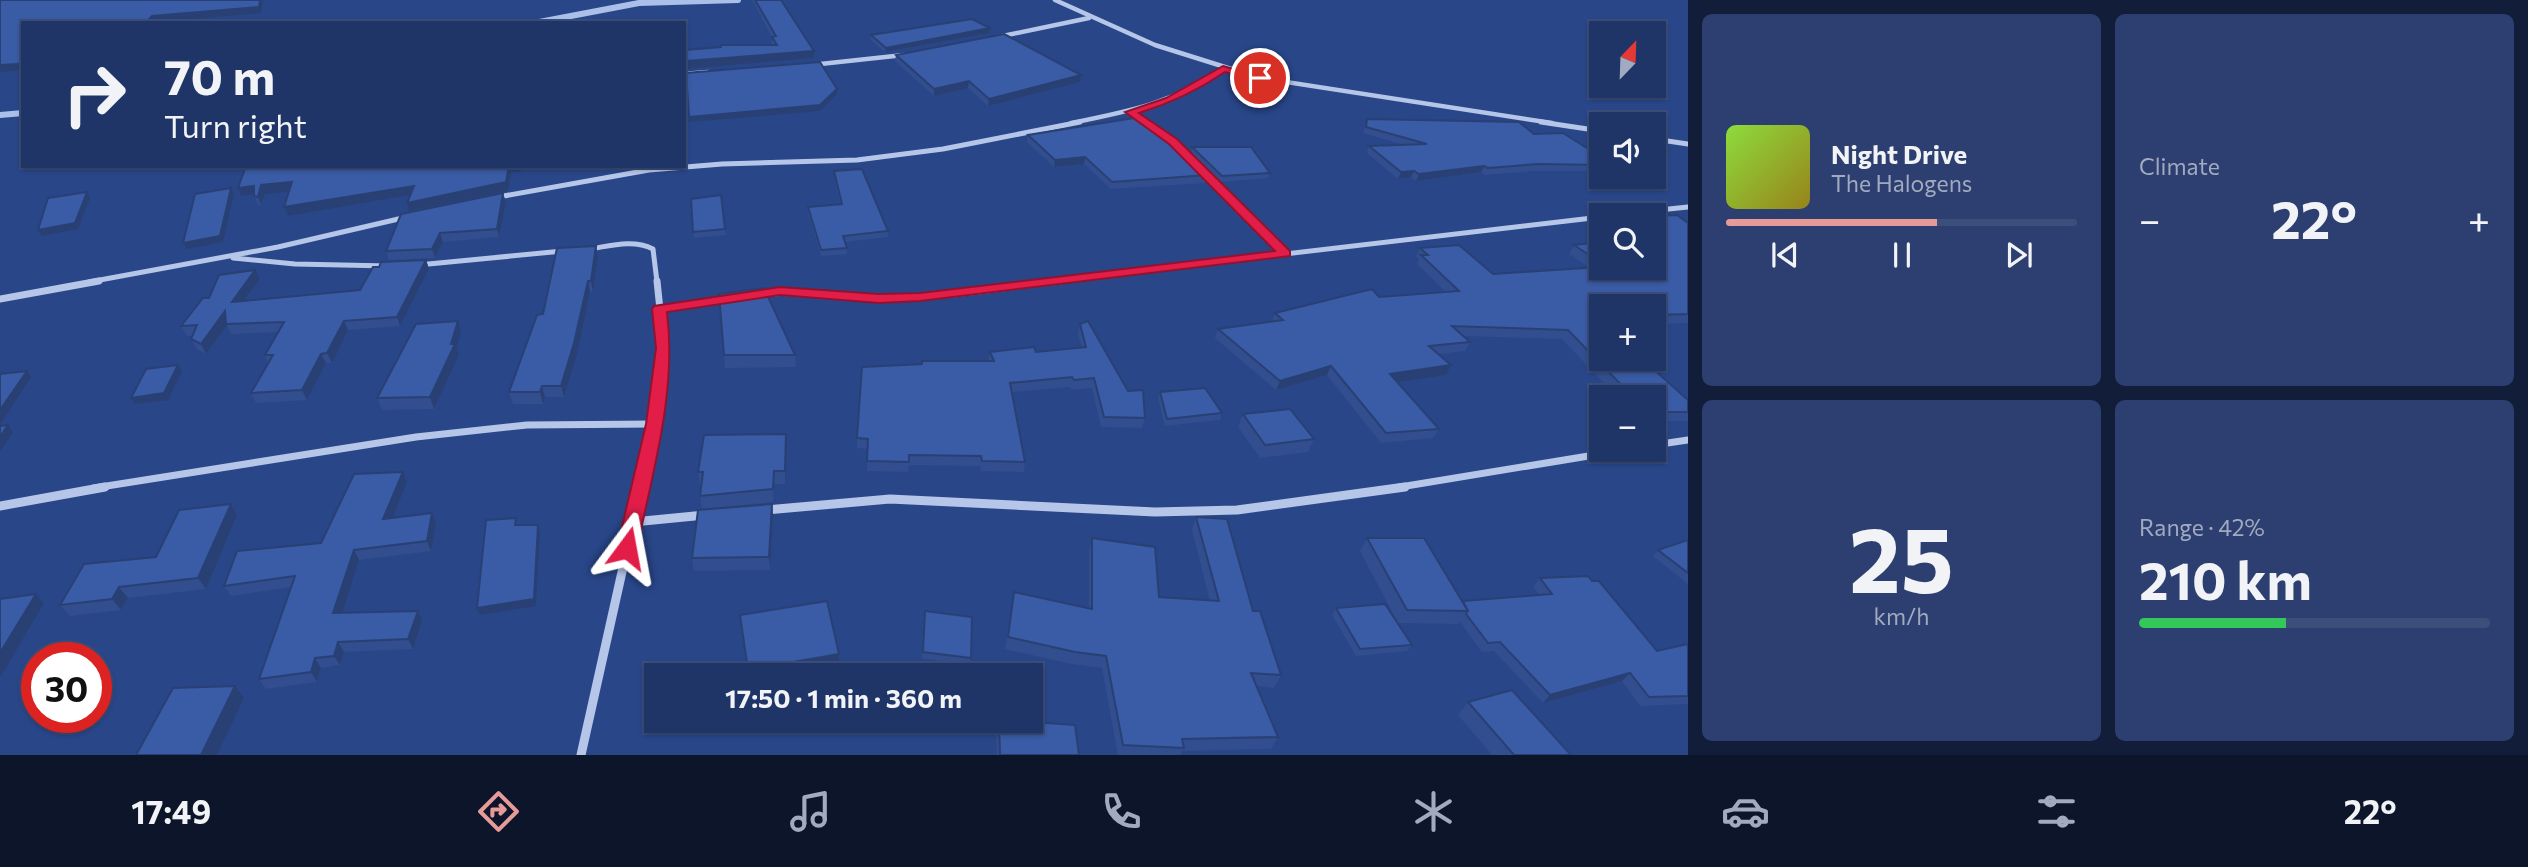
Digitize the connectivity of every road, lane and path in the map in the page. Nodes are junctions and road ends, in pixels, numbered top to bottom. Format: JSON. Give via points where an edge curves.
{"nodes":[{"id":1,"x":1055,"y":0,"type":"edge"},
{"id":2,"x":1090,"y":18,"type":"junction"},
{"id":3,"x":994,"y":37,"type":"edge"},
{"id":4,"x":912,"y":54,"type":"edge"},
{"id":5,"x":802,"y":66,"type":"edge"},
{"id":6,"x":1223,"y":69,"type":"junction"},
{"id":7,"x":714,"y":71,"type":"edge"},
{"id":8,"x":686,"y":74,"type":"edge"},
{"id":9,"x":1131,"y":112,"type":"junction"},
{"id":10,"x":1589,"y":129,"type":"edge"},
{"id":11,"x":1666,"y":141,"type":"edge"},
{"id":12,"x":1173,"y":142,"type":"edge"},
{"id":13,"x":1688,"y":144,"type":"edge"},
{"id":14,"x":686,"y":167,"type":"edge"},
{"id":15,"x":673,"y":168,"type":"edge"},
{"id":16,"x":1201,"y":170,"type":"edge"},
{"id":17,"x":484,"y":200,"type":"edge"},
{"id":18,"x":1688,"y":206,"type":"edge"},
{"id":19,"x":1666,"y":209,"type":"edge"},
{"id":20,"x":419,"y":214,"type":"edge"},
{"id":21,"x":1589,"y":217,"type":"edge"},
{"id":22,"x":584,"y":249,"type":"edge"},
{"id":23,"x":571,"y":251,"type":"edge"},
{"id":24,"x":1285,"y":253,"type":"junction"},
{"id":25,"x":223,"y":258,"type":"junction"},
{"id":26,"x":409,"y":265,"type":"edge"},
{"id":27,"x":398,"y":266,"type":"edge"},
{"id":28,"x":750,"y":295,"type":"edge"},
{"id":29,"x":737,"y":297,"type":"edge"},
{"id":30,"x":0,"y":299,"type":"edge"},
{"id":31,"x":659,"y":309,"type":"junction"},
{"id":32,"x":654,"y":424,"type":"junction"},
{"id":33,"x":1688,"y":440,"type":"edge"},
{"id":34,"x":1666,"y":443,"type":"edge"},
{"id":35,"x":1589,"y":456,"type":"edge"},
{"id":36,"x":0,"y":506,"type":"edge"},
{"id":37,"x":757,"y":510,"type":"edge"},
{"id":38,"x":715,"y":514,"type":"edge"},
{"id":39,"x":633,"y":522,"type":"junction"},
{"id":40,"x":581,"y":755,"type":"edge"}],
"edges":[{"from":1,"to":2,"type":"street"},
{"from":2,"to":3,"type":"street"},
{"from":2,"to":6,"type":"street"},
{"from":4,"to":5,"type":"street"},
{"from":6,"to":9,"type":"street","via":[[1193,89]]},
{"from":6,"to":10,"type":"street","via":[[1346,93]]},
{"from":7,"to":8,"type":"street"},
{"from":9,"to":12,"type":"street"},
{"from":9,"to":14,"type":"street","via":[[911,154]]},
{"from":11,"to":13,"type":"street"},
{"from":15,"to":17,"type":"street"},
{"from":16,"to":24,"type":"street"},
{"from":18,"to":19,"type":"street"},
{"from":20,"to":25,"type":"street"},
{"from":21,"to":24,"type":"street"},
{"from":22,"to":31,"type":"street","via":[[653,249]]},
{"from":23,"to":26,"type":"street"},
{"from":24,"to":28,"type":"street","via":[[920,297],[879,299],[780,291]]},
{"from":25,"to":27,"type":"street"},
{"from":25,"to":30,"type":"street"},
{"from":29,"to":31,"type":"street"},
{"from":31,"to":32,"type":"street","via":[[664,348]]},
{"from":32,"to":36,"type":"street","via":[[527,425],[416,437]]},
{"from":32,"to":39,"type":"street"},
{"from":33,"to":34,"type":"street"},
{"from":35,"to":37,"type":"street","via":[[1237,510],[1154,512],[890,499]]},
{"from":38,"to":39,"type":"street"},
{"from":39,"to":40,"type":"street"}]}
